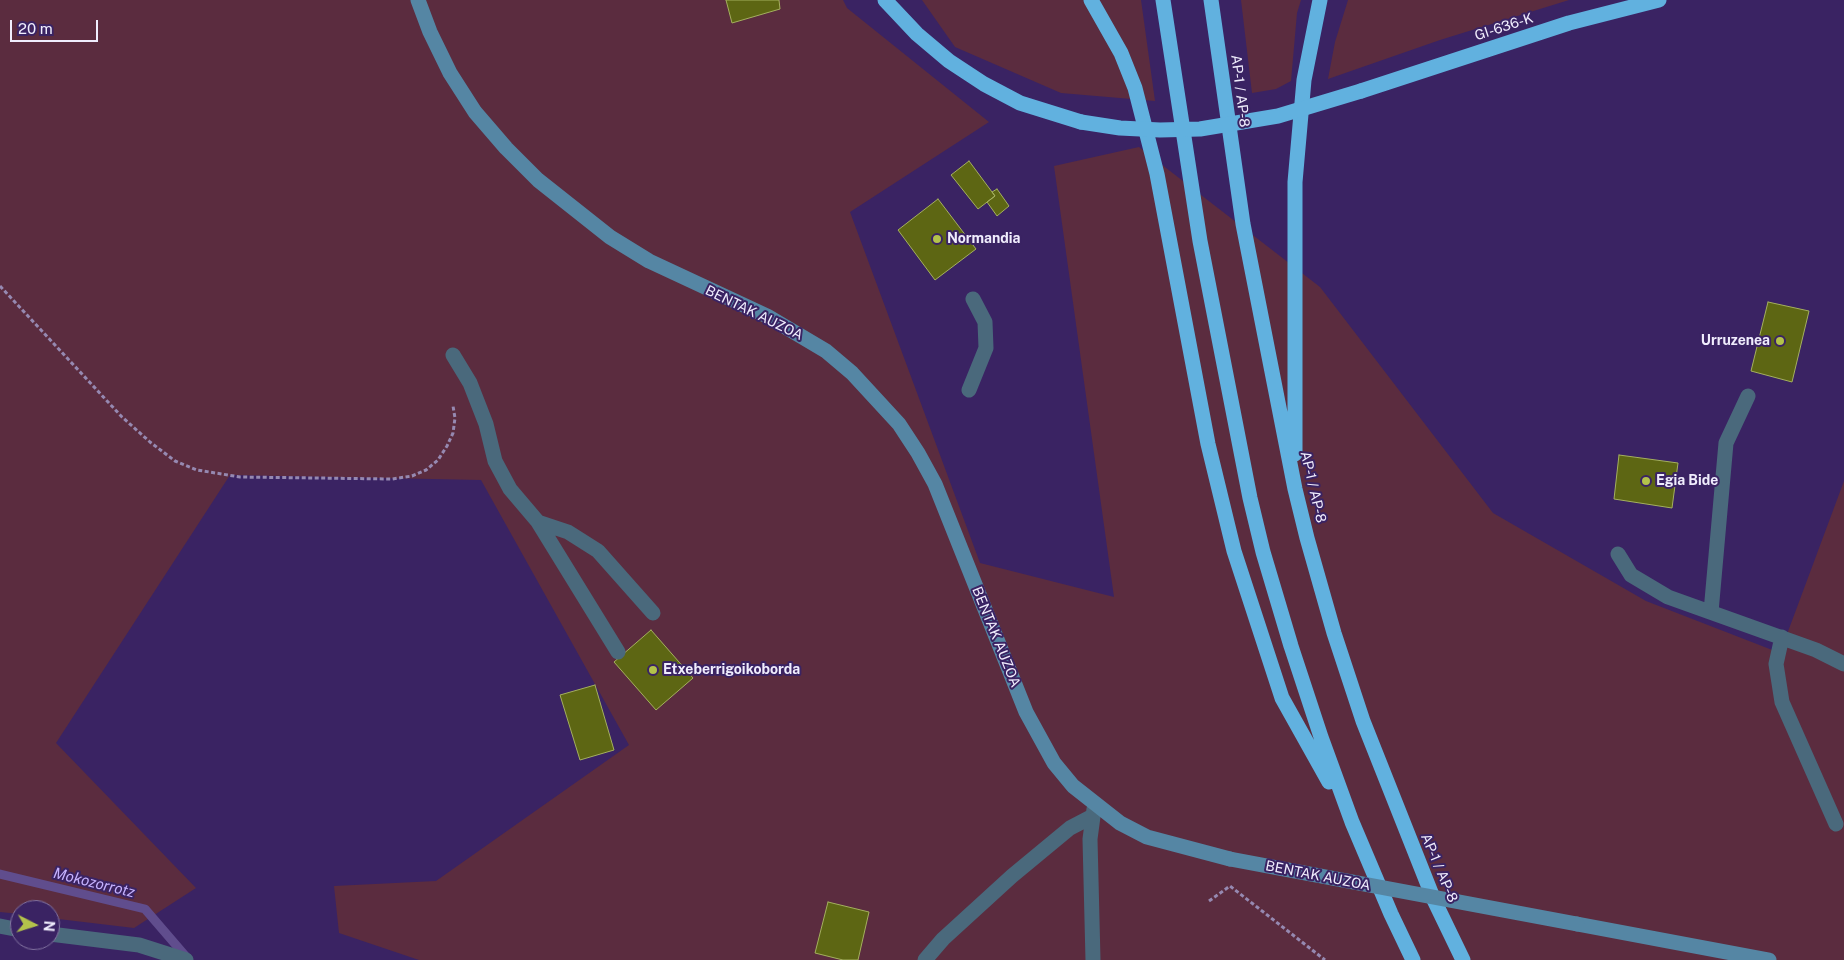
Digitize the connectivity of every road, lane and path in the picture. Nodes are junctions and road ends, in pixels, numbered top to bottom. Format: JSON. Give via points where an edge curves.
{"nodes":[{"id":1,"x":418,"y":0,"type":"edge"},
{"id":2,"x":885,"y":0,"type":"edge"},
{"id":3,"x":1091,"y":0,"type":"edge"},
{"id":4,"x":1164,"y":0,"type":"edge"},
{"id":5,"x":1211,"y":0,"type":"edge"},
{"id":6,"x":1320,"y":0,"type":"edge"},
{"id":7,"x":1659,"y":0,"type":"edge"},
{"id":8,"x":0,"y":286,"type":"edge"},
{"id":9,"x":973,"y":299,"type":"dead end"},
{"id":10,"x":453,"y":355,"type":"dead end"},
{"id":11,"x":969,"y":390,"type":"dead end"},
{"id":12,"x":1748,"y":396,"type":"dead end"},
{"id":13,"x":453,"y":404,"type":"dead end"},
{"id":14,"x":1295,"y":489,"type":"junction"},
{"id":15,"x":538,"y":522,"type":"junction"},
{"id":16,"x":1618,"y":554,"type":"dead end"},
{"id":17,"x":1711,"y":612,"type":"junction"},
{"id":18,"x":653,"y":613,"type":"dead end"},
{"id":19,"x":1782,"y":637,"type":"junction"},
{"id":20,"x":618,"y":652,"type":"dead end"},
{"id":21,"x":1844,"y":664,"type":"edge"},
{"id":22,"x":1093,"y":811,"type":"junction"},
{"id":23,"x":1352,"y":822,"type":"junction"},
{"id":24,"x":1836,"y":824,"type":"dead end"},
{"id":25,"x":1209,"y":902,"type":"dead end"},
{"id":26,"x":60,"y":935,"type":"edge"},
{"id":27,"x":186,"y":960,"type":"edge"},
{"id":28,"x":925,"y":960,"type":"edge"},
{"id":29,"x":1093,"y":960,"type":"edge"},
{"id":30,"x":1325,"y":960,"type":"edge"},
{"id":31,"x":1413,"y":960,"type":"edge"},
{"id":32,"x":1463,"y":960,"type":"edge"},
{"id":33,"x":1768,"y":960,"type":"edge"}],
"edges":[{"from":1,"to":22,"type":"main road","name":"BENTAK AUZOA","via":[[450,73],[475,112],[538,180],[610,237],[649,261],[767,316],[826,351],[852,373],[893,417],[935,484],[1039,738],[1060,771]]},
{"from":2,"to":7,"type":"highway","name":"GI-636-K","bridge":true,"via":[[917,34],[949,61],[1020,103],[1081,122],[1160,130],[1200,129],[1278,116],[1569,23]]},
{"from":3,"to":23,"type":"highway","via":[[1135,88],[1157,174],[1208,444],[1237,561],[1282,698]]},
{"from":4,"to":23,"type":"highway","via":[[1200,242],[1250,498],[1291,646]]},
{"from":5,"to":14,"type":"highway","name":"AP-1 / AP-8","via":[[1243,224]]},
{"from":6,"to":14,"type":"highway","via":[[1304,80],[1295,182]]},
{"from":8,"to":13,"type":"path","via":[[122,416],[150,442],[175,460],[197,470],[240,477],[392,479],[412,476],[438,460],[447,446],[453,433]]},
{"from":9,"to":11,"type":"street","via":[[985,322],[986,348]]},
{"from":10,"to":15,"type":"street","via":[[470,383],[486,424],[495,461],[510,490]]},
{"from":12,"to":17,"type":"street","via":[[1726,443]]},
{"from":14,"to":32,"type":"highway","name":"AP-1 / AP-8","via":[[1334,633],[1363,721],[1434,900]]},
{"from":15,"to":18,"type":"street","via":[[568,532],[598,552]]},
{"from":15,"to":20,"type":"street"},
{"from":16,"to":17,"type":"street","via":[[1631,575],[1668,597]]},
{"from":17,"to":19,"type":"street"},
{"from":19,"to":21,"type":"street"},
{"from":19,"to":24,"type":"street","via":[[1776,664],[1782,702]]},
{"from":22,"to":28,"type":"street","via":[[1012,876],[943,939]]},
{"from":22,"to":29,"type":"street"},
{"from":22,"to":33,"type":"main road","name":"BENTAK AUZOA","bridge":true,"via":[[1147,837],[1230,859]]},
{"from":23,"to":31,"type":"highway"},
{"from":25,"to":30,"type":"path","via":[[1230,886]]},
{"from":26,"to":27,"type":"street","via":[[139,944]]}]}
